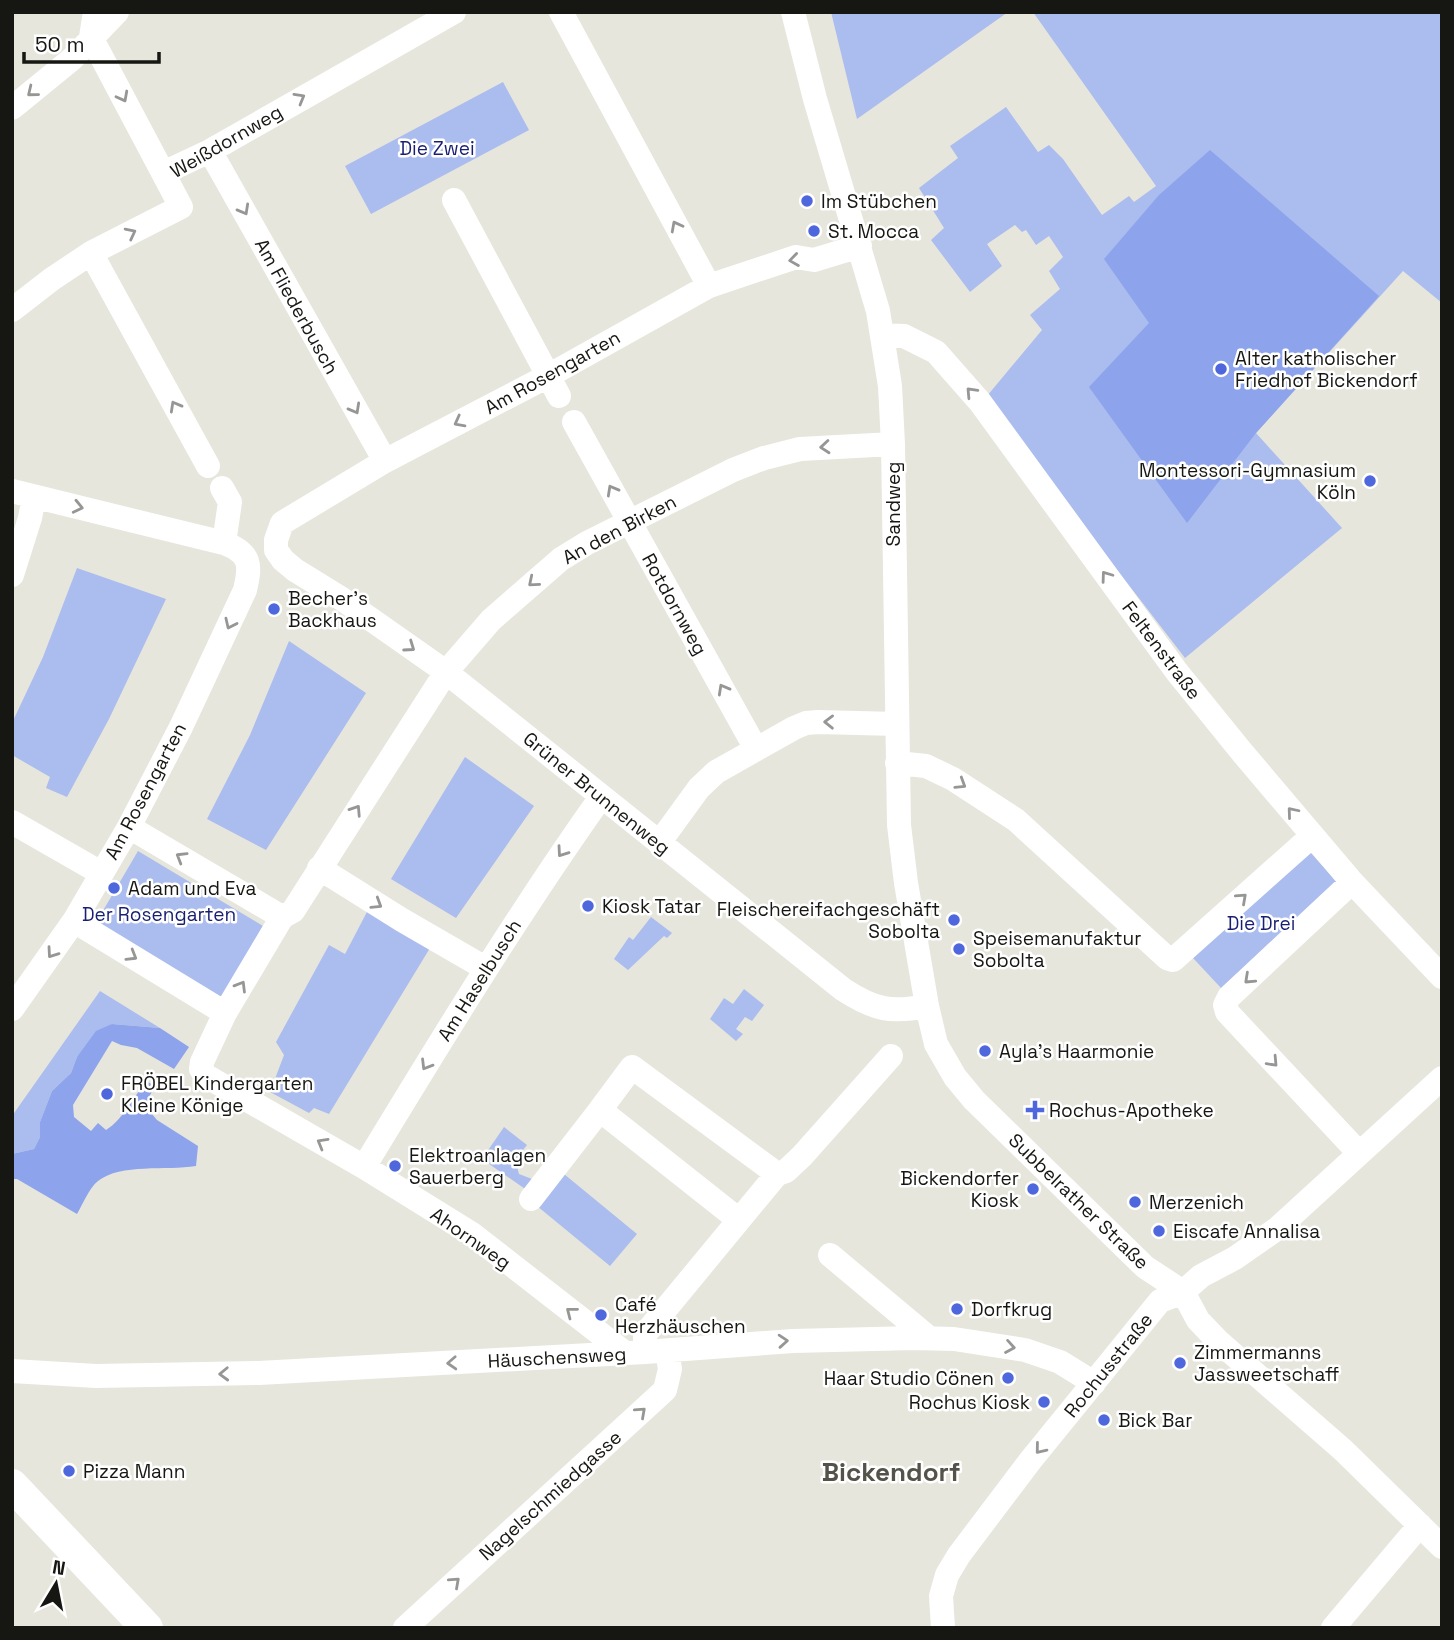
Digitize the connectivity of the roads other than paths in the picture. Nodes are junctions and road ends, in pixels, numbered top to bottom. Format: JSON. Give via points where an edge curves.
{"nodes":[{"id":1,"x":95,"y":12,"type":"edge"},
{"id":2,"x":117,"y":12,"type":"edge"},
{"id":3,"x":454,"y":12,"type":"edge"},
{"id":4,"x":561,"y":12,"type":"edge"},
{"id":5,"x":793,"y":12,"type":"edge"},
{"id":6,"x":91,"y":37,"type":"junction"},
{"id":7,"x":12,"y":108,"type":"edge"},
{"id":8,"x":210,"y":151,"type":"junction"},
{"id":9,"x":163,"y":173,"type":"junction"},
{"id":10,"x":454,"y":200,"type":"dead end"},
{"id":11,"x":860,"y":246,"type":"junction"},
{"id":12,"x":91,"y":253,"type":"junction"},
{"id":13,"x":709,"y":286,"type":"junction"},
{"id":14,"x":12,"y":310,"type":"edge"},
{"id":15,"x":883,"y":335,"type":"junction"},
{"id":16,"x":554,"y":386,"type":"junction"},
{"id":17,"x":574,"y":422,"type":"dead end"},
{"id":18,"x":893,"y":444,"type":"junction"},
{"id":19,"x":385,"y":461,"type":"junction"},
{"id":20,"x":208,"y":466,"type":"dead end"},
{"id":21,"x":222,"y":488,"type":"dead end"},
{"id":22,"x":23,"y":494,"type":"edge"},
{"id":23,"x":629,"y":522,"type":"junction"},
{"id":24,"x":224,"y":543,"type":"junction"},
{"id":25,"x":276,"y":550,"type":"joint"},
{"id":26,"x":12,"y":575,"type":"edge"},
{"id":27,"x":446,"y":672,"type":"junction"},
{"id":28,"x":897,"y":724,"type":"junction"},
{"id":29,"x":756,"y":748,"type":"junction"},
{"id":30,"x":897,"y":762,"type":"junction"},
{"id":31,"x":601,"y":797,"type":"junction"},
{"id":32,"x":12,"y":822,"type":"edge"},
{"id":33,"x":128,"y":827,"type":"junction"},
{"id":34,"x":1312,"y":836,"type":"junction"},
{"id":35,"x":659,"y":843,"type":"junction"},
{"id":36,"x":319,"y":867,"type":"junction"},
{"id":37,"x":101,"y":873,"type":"junction"},
{"id":38,"x":1352,"y":882,"type":"junction"},
{"id":39,"x":282,"y":917,"type":"junction"},
{"id":40,"x":74,"y":921,"type":"junction"},
{"id":41,"x":485,"y":968,"type":"junction"},
{"id":42,"x":1442,"y":977,"type":"edge"},
{"id":43,"x":927,"y":1006,"type":"junction"},
{"id":44,"x":12,"y":1009,"type":"edge"},
{"id":45,"x":225,"y":1013,"type":"junction"},
{"id":46,"x":891,"y":1056,"type":"dead end"},
{"id":47,"x":201,"y":1069,"type":"joint"},
{"id":48,"x":1442,"y":1078,"type":"edge"},
{"id":49,"x":600,"y":1110,"type":"junction"},
{"id":50,"x":1359,"y":1153,"type":"junction"},
{"id":51,"x":364,"y":1167,"type":"junction"},
{"id":52,"x":777,"y":1174,"type":"junction"},
{"id":53,"x":531,"y":1199,"type":"dead end"},
{"id":54,"x":739,"y":1220,"type":"junction"},
{"id":55,"x":830,"y":1255,"type":"dead end"},
{"id":56,"x":1183,"y":1292,"type":"junction"},
{"id":57,"x":929,"y":1339,"type":"junction"},
{"id":58,"x":646,"y":1352,"type":"junction"},
{"id":59,"x":12,"y":1371,"type":"edge"},
{"id":60,"x":1094,"y":1382,"type":"junction"},
{"id":61,"x":12,"y":1485,"type":"edge"},
{"id":62,"x":1420,"y":1525,"type":"junction"},
{"id":63,"x":1442,"y":1547,"type":"edge"},
{"id":64,"x":147,"y":1628,"type":"edge"},
{"id":65,"x":405,"y":1628,"type":"edge"},
{"id":66,"x":943,"y":1628,"type":"edge"},
{"id":67,"x":1333,"y":1628,"type":"edge"}],
"edges":[{"from":1,"to":6,"type":"street"},
{"from":2,"to":6,"type":"street"},
{"from":8,"to":3,"type":"street","name":"Weißdornweg","one_way":true},
{"from":13,"to":4,"type":"street","one_way":true},
{"from":5,"to":11,"type":"street","name":"Sandweg"},
{"from":6,"to":7,"type":"street","one_way":true,"via":[[72,59]]},
{"from":6,"to":9,"type":"street","one_way":true},
{"from":8,"to":9,"type":"street","name":"Weißdornweg"},
{"from":8,"to":19,"type":"street","name":"Am Fliederbusch","one_way":true},
{"from":12,"to":9,"type":"street","name":"Weißdornweg","one_way":true,"via":[[181,207]]},
{"from":10,"to":16,"type":"street"},
{"from":11,"to":13,"type":"street","name":"Am Rosengarten","one_way":true,"via":[[814,260],[796,257]]},
{"from":11,"to":15,"type":"street","name":"Sandweg"},
{"from":12,"to":14,"type":"street","name":"Weißdornweg"},
{"from":20,"to":12,"type":"street","one_way":true},
{"from":13,"to":16,"type":"street","name":"Am Rosengarten"},
{"from":15,"to":18,"type":"street","name":"Sandweg"},
{"from":34,"to":15,"type":"street","name":"Feltenstraße","one_way":true,"via":[[1177,672],[980,402],[936,352],[904,336]]},
{"from":16,"to":19,"type":"street","name":"Am Rosengarten","one_way":true},
{"from":23,"to":17,"type":"street","name":"Rotdornweg","one_way":true},
{"from":18,"to":23,"type":"street","name":"An den Birken","one_way":true,"via":[[800,449],[764,458]]},
{"from":18,"to":28,"type":"street","name":"Sandweg"},
{"from":19,"to":25,"type":"street","name":"Am Rosengarten","via":[[282,523]]},
{"from":21,"to":24,"type":"street","via":[[230,502]]},
{"from":22,"to":24,"type":"street","one_way":true},
{"from":22,"to":26,"type":"street","via":[[30,518]]},
{"from":23,"to":27,"type":"street","name":"An den Birken","one_way":true,"via":[[561,559],[531,583]]},
{"from":29,"to":23,"type":"street","name":"Rotdornweg","one_way":true},
{"from":24,"to":33,"type":"street","name":"Am Rosengarten","one_way":true,"via":[[236,547],[247,560],[250,571],[245,590]]},
{"from":25,"to":27,"type":"street","name":"Grüner Brunnenweg","one_way":true,"via":[[295,570]]},
{"from":27,"to":31,"type":"street","name":"Grüner Brunnenweg"},
{"from":36,"to":27,"type":"street","name":"An den Birken","one_way":true},
{"from":28,"to":29,"type":"street","one_way":true,"via":[[806,723]]},
{"from":28,"to":30,"type":"street","name":"Sandweg"},
{"from":29,"to":35,"type":"street","via":[[699,788]]},
{"from":30,"to":34,"type":"street","one_way":true,"via":[[926,766],[953,779],[1016,820],[1173,960]]},
{"from":30,"to":43,"type":"street","name":"Sandweg","via":[[905,883]]},
{"from":31,"to":35,"type":"street","name":"Grüner Brunnenweg"},
{"from":31,"to":41,"type":"street","name":"Am Haselbusch","one_way":true},
{"from":32,"to":37,"type":"street"},
{"from":33,"to":37,"type":"street","name":"Am Rosengarten"},
{"from":39,"to":33,"type":"street","one_way":true},
{"from":34,"to":38,"type":"street","name":"Feltenstraße"},
{"from":35,"to":43,"type":"street","name":"Grüner Brunnenweg","via":[[865,1003],[894,1010]]},
{"from":36,"to":39,"type":"street","name":"An den Birken","via":[[293,911]]},
{"from":36,"to":41,"type":"street","one_way":true},
{"from":37,"to":40,"type":"street","name":"Am Rosengarten"},
{"from":38,"to":42,"type":"street","name":"Feltenstraße"},
{"from":38,"to":50,"type":"street","one_way":true,"via":[[1225,1005]]},
{"from":45,"to":39,"type":"street","name":"An den Birken","one_way":true},
{"from":40,"to":44,"type":"street","name":"Am Rosengarten","one_way":true},
{"from":40,"to":45,"type":"street","one_way":true},
{"from":41,"to":51,"type":"street","name":"Am Haselbusch","one_way":true},
{"from":43,"to":56,"type":"street","name":"Subbelrather Straße","via":[[936,1044],[974,1100],[1144,1267]]},
{"from":45,"to":47,"type":"street","name":"An den Birken"},
{"from":46,"to":52,"type":"street","name":"Nagelschmiedgasse","via":[[802,1156]]},
{"from":51,"to":47,"type":"street","name":"Ahornweg","one_way":true},
{"from":48,"to":50,"type":"street","name":"Rochusstraße"},
{"from":49,"to":52,"type":"street","via":[[632,1067]]},
{"from":49,"to":53,"type":"street"},
{"from":49,"to":54,"type":"street"},
{"from":50,"to":56,"type":"street","name":"Rochusstraße","via":[[1278,1228]]},
{"from":58,"to":51,"type":"street","name":"Ahornweg","one_way":true},
{"from":52,"to":54,"type":"street","name":"Nagelschmiedgasse"},
{"from":54,"to":58,"type":"street","name":"Nagelschmiedgasse","via":[[645,1334]]},
{"from":55,"to":57,"type":"street"},
{"from":56,"to":60,"type":"street","name":"Rochusstraße","via":[[1160,1301]]},
{"from":56,"to":62,"type":"street","name":"Subbelrather Straße","via":[[1198,1320],[1218,1341],[1343,1450]]},
{"from":58,"to":57,"type":"street","name":"Häuschensweg","one_way":true,"via":[[793,1340]]},
{"from":57,"to":60,"type":"street","name":"Häuschensweg","one_way":true,"via":[[1025,1350],[1060,1362]]},
{"from":58,"to":59,"type":"street","name":"Häuschensweg","one_way":true,"via":[[176,1376]]},
{"from":65,"to":58,"type":"street","name":"Nagelschmiedgasse","one_way":true,"via":[[665,1390],[670,1369]]},
{"from":60,"to":66,"type":"street","name":"Rochusstraße","one_way":true,"via":[[959,1555],[941,1596]]},
{"from":61,"to":64,"type":"main road"},
{"from":62,"to":63,"type":"street","name":"Subbelrather Straße"},
{"from":62,"to":67,"type":"street"}]}
